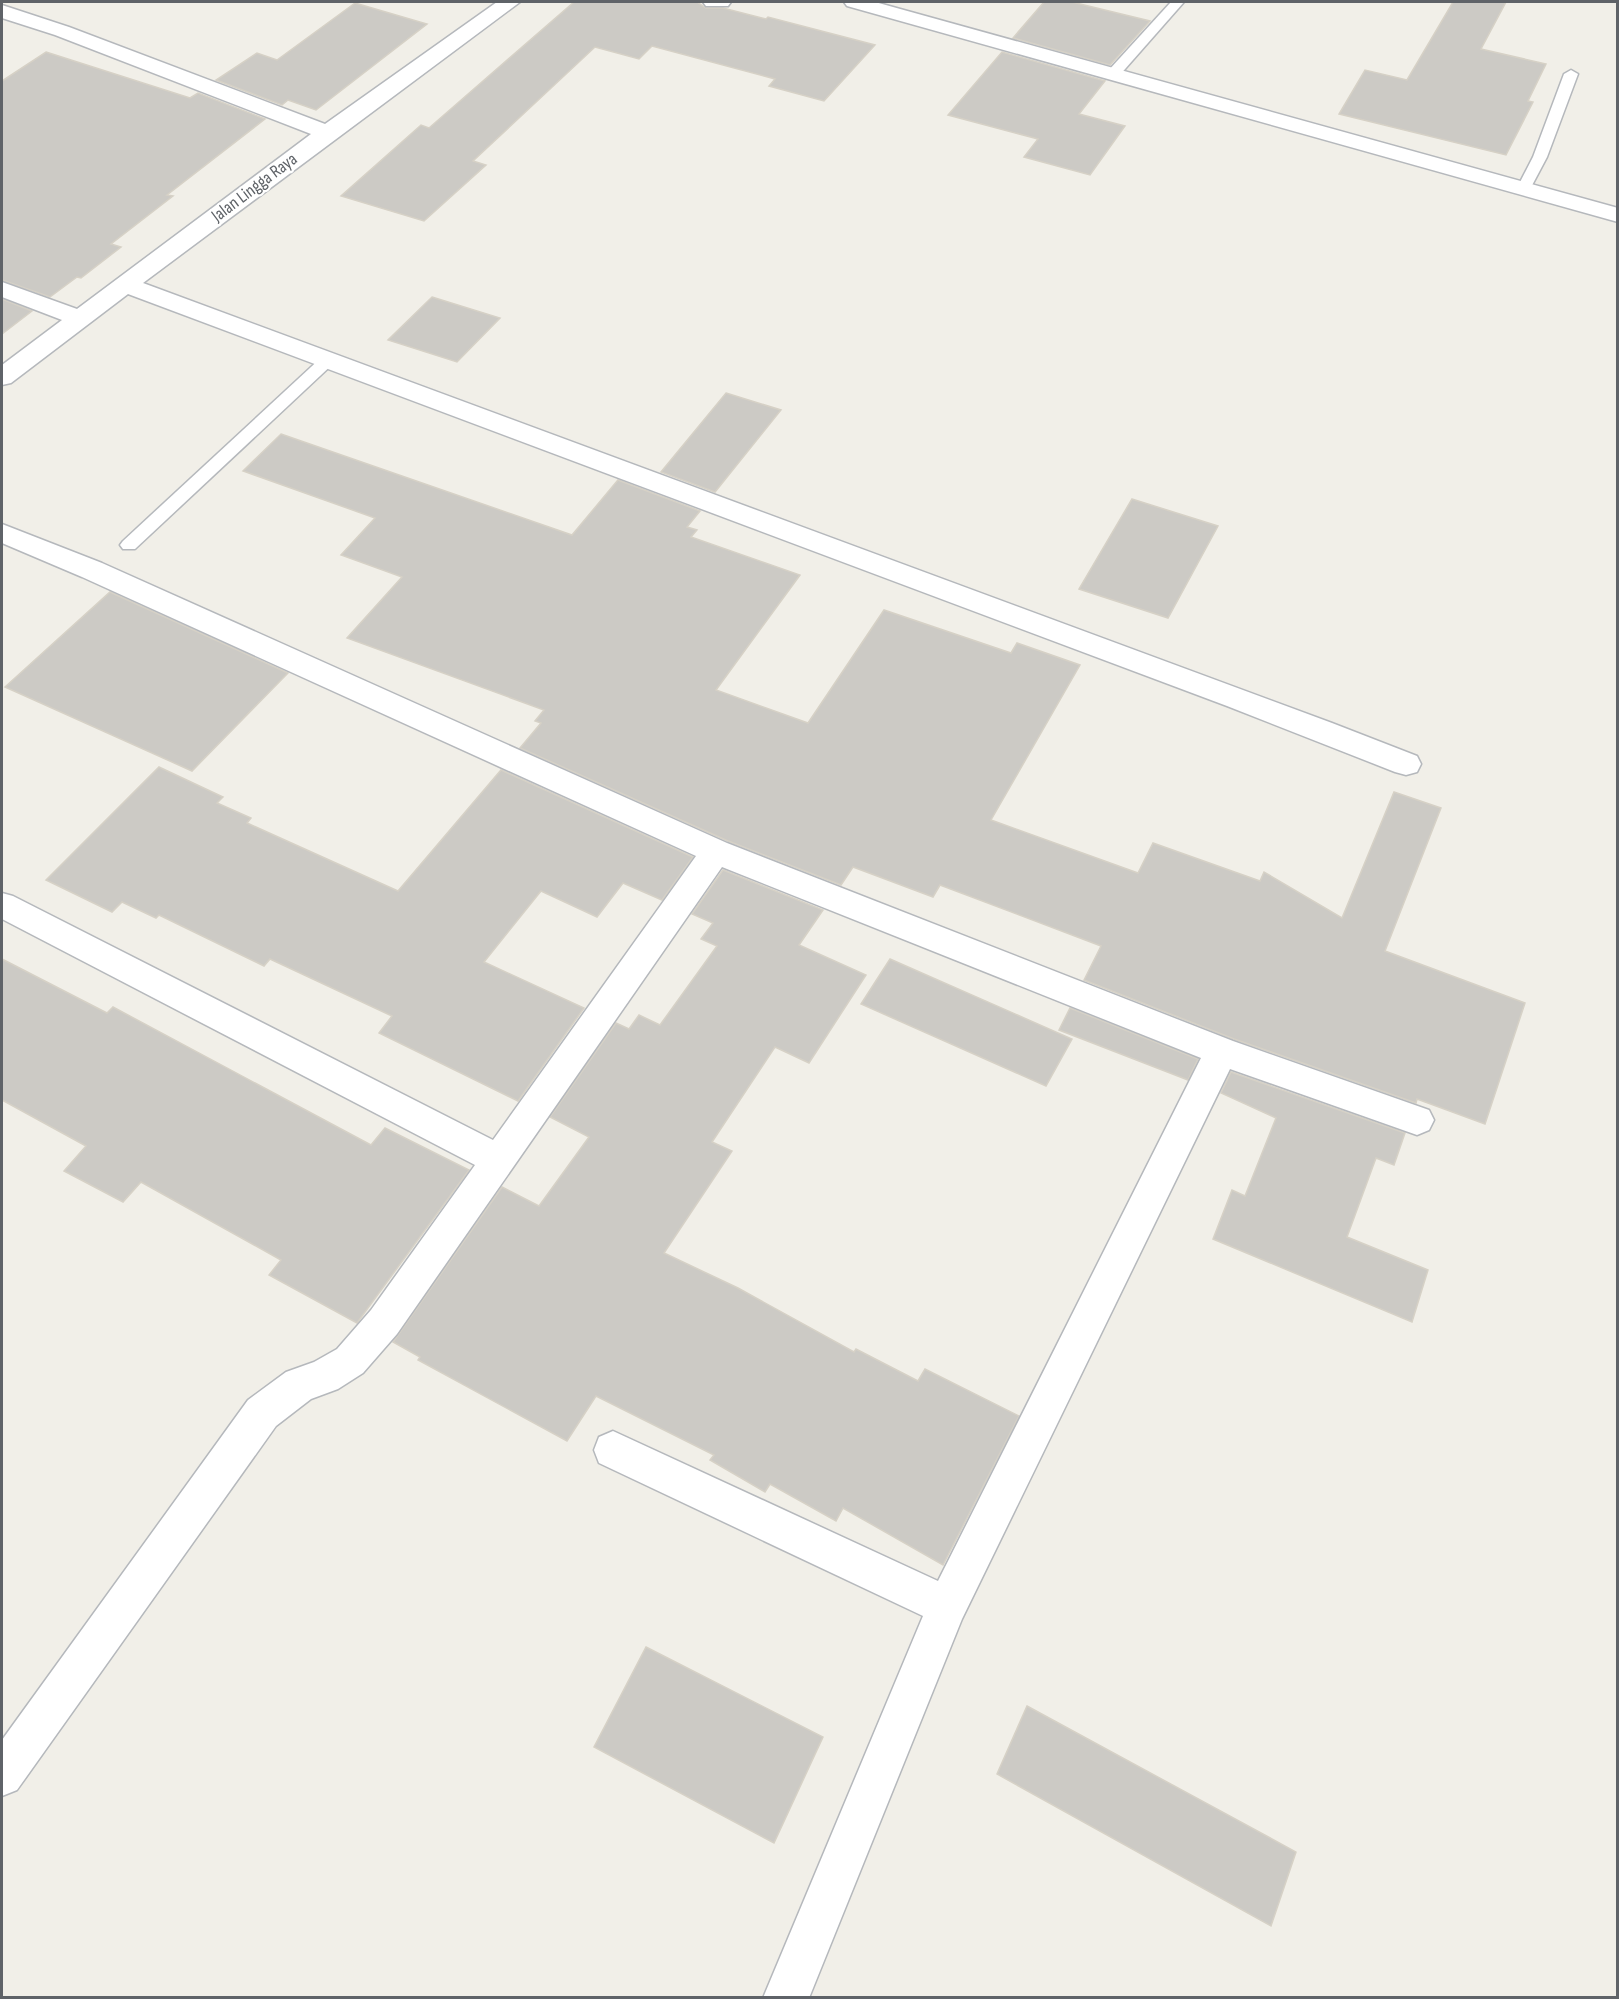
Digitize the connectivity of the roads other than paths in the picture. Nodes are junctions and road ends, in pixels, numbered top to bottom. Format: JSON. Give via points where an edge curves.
{"nodes":[{"id":1,"x":510,"y":2,"type":"edge"},
{"id":2,"x":713,"y":2,"type":"edge"},
{"id":3,"x":721,"y":2,"type":"edge"},
{"id":4,"x":854,"y":2,"type":"edge"},
{"id":5,"x":1178,"y":2,"type":"edge"},
{"id":6,"x":2,"y":11,"type":"edge"},
{"id":7,"x":1113,"y":74,"type":"junction"},
{"id":8,"x":1571,"y":74,"type":"dead end"},
{"id":9,"x":327,"y":133,"type":"junction"},
{"id":10,"x":1524,"y":188,"type":"junction"},
{"id":11,"x":1617,"y":215,"type":"edge"},
{"id":12,"x":124,"y":284,"type":"junction"},
{"id":13,"x":2,"y":289,"type":"edge"},
{"id":14,"x":80,"y":319,"type":"junction"},
{"id":15,"x":330,"y":358,"type":"junction"},
{"id":16,"x":2,"y":377,"type":"edge"},
{"id":17,"x":2,"y":534,"type":"edge"},
{"id":18,"x":129,"y":545,"type":"dead end"},
{"id":19,"x":1406,"y":764,"type":"dead end"},
{"id":20,"x":716,"y":852,"type":"junction"},
{"id":21,"x":2,"y":905,"type":"edge"},
{"id":22,"x":1221,"y":1051,"type":"junction"},
{"id":23,"x":1417,"y":1120,"type":"dead end"},
{"id":24,"x":499,"y":1160,"type":"junction"},
{"id":25,"x":613,"y":1450,"type":"dead end"},
{"id":26,"x":947,"y":1606,"type":"junction"},
{"id":27,"x":2,"y":1775,"type":"edge"},
{"id":28,"x":786,"y":1998,"type":"edge"}],
"edges":[{"from":1,"to":9,"type":"street","name":"Jalan Lingga Raya"},
{"from":2,"to":3,"type":"street"},
{"from":4,"to":7,"type":"street"},
{"from":5,"to":7,"type":"lane"},
{"from":6,"to":9,"type":"street"},
{"from":7,"to":10,"type":"street"},
{"from":8,"to":10,"type":"lane"},
{"from":9,"to":12,"type":"street","name":"Jalan Lingga Raya"},
{"from":10,"to":11,"type":"street"},
{"from":12,"to":14,"type":"street","name":"Jalan Lingga Raya"},
{"from":12,"to":15,"type":"street"},
{"from":13,"to":14,"type":"street"},
{"from":14,"to":16,"type":"street","name":"Jalan Lingga Raya"},
{"from":15,"to":18,"type":"lane"},
{"from":15,"to":19,"type":"street"},
{"from":17,"to":20,"type":"street","via":[[92,570]]},
{"from":20,"to":22,"type":"street"},
{"from":20,"to":24,"type":"street"},
{"from":21,"to":24,"type":"street"},
{"from":22,"to":23,"type":"street"},
{"from":22,"to":26,"type":"street"},
{"from":24,"to":27,"type":"street","via":[[384,1322],[350,1361],[325,1376],[298,1385],[262,1413]]},
{"from":25,"to":26,"type":"street"},
{"from":26,"to":28,"type":"street"}]}
